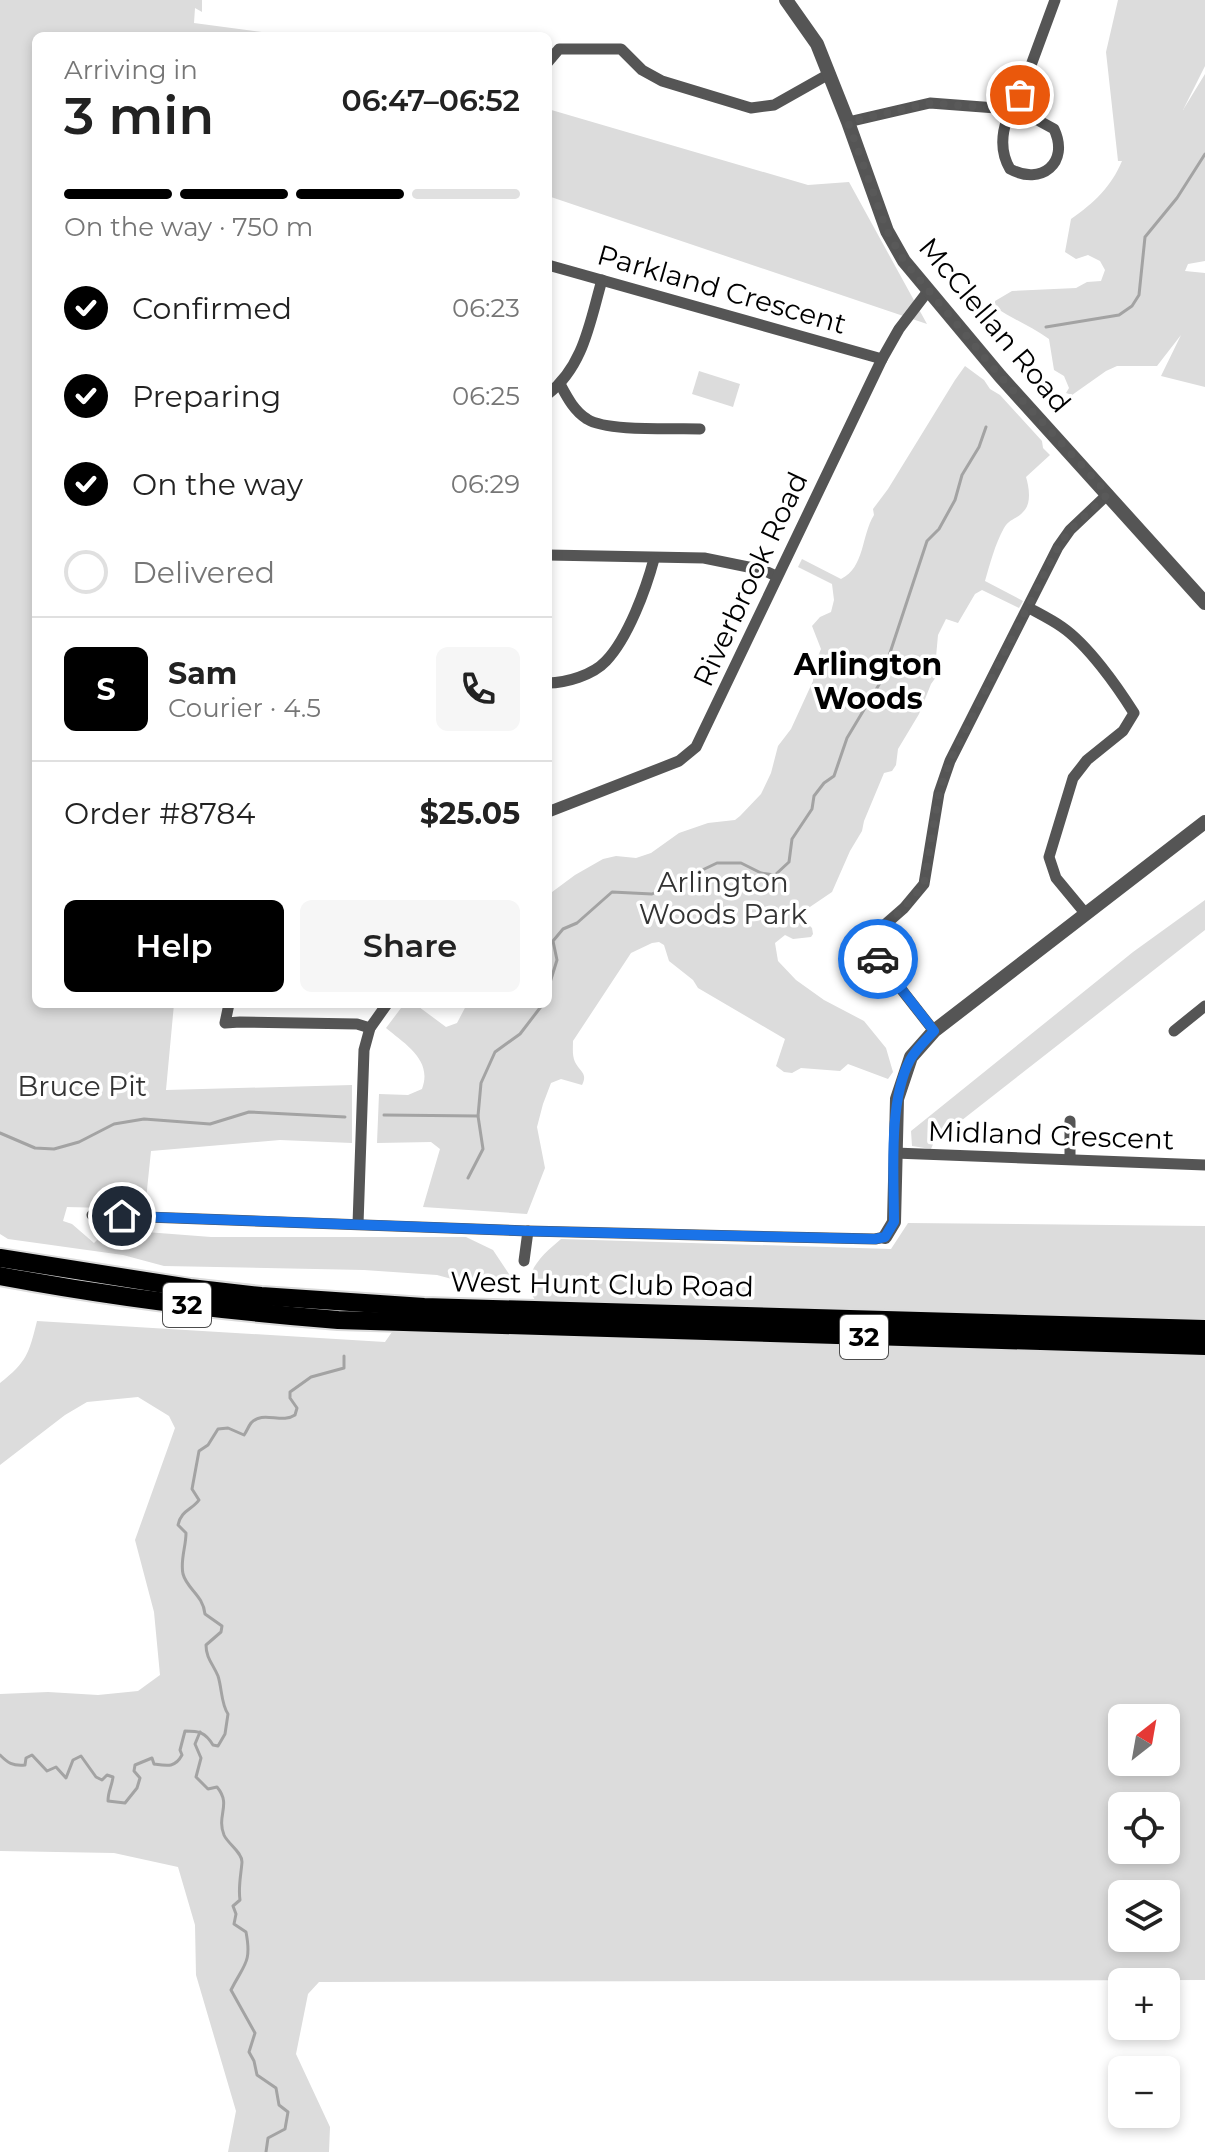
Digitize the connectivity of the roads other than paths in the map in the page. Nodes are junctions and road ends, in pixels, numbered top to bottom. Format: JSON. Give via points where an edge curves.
{"nodes":[{"id":1,"x":786,"y":0,"type":"edge"},
{"id":2,"x":1055,"y":0,"type":"edge"},
{"id":3,"x":552,"y":57,"type":"edge"},
{"id":4,"x":829,"y":74,"type":"junction"},
{"id":5,"x":1012,"y":106,"type":"junction"},
{"id":6,"x":848,"y":122,"type":"junction"},
{"id":7,"x":552,"y":266,"type":"edge"},
{"id":8,"x":602,"y":280,"type":"junction"},
{"id":9,"x":928,"y":291,"type":"junction"},
{"id":10,"x":882,"y":359,"type":"junction"},
{"id":11,"x":560,"y":384,"type":"junction"},
{"id":12,"x":552,"y":391,"type":"edge"},
{"id":13,"x":700,"y":429,"type":"dead end"},
{"id":14,"x":1108,"y":494,"type":"junction"},
{"id":15,"x":552,"y":555,"type":"edge"},
{"id":16,"x":654,"y":559,"type":"junction"},
{"id":17,"x":776,"y":576,"type":"junction"},
{"id":18,"x":1205,"y":602,"type":"edge"},
{"id":19,"x":1029,"y":608,"type":"junction"},
{"id":20,"x":552,"y":682,"type":"edge"},
{"id":21,"x":552,"y":810,"type":"edge"},
{"id":22,"x":1205,"y":822,"type":"edge"},
{"id":23,"x":1085,"y":913,"type":"junction"},
{"id":24,"x":1205,"y":1006,"type":"edge"},
{"id":25,"x":228,"y":1008,"type":"edge"},
{"id":26,"x":384,"y":1008,"type":"edge"},
{"id":27,"x":370,"y":1028,"type":"junction"},
{"id":28,"x":934,"y":1031,"type":"junction"},
{"id":29,"x":1174,"y":1031,"type":"dead end"},
{"id":30,"x":1070,"y":1121,"type":"dead end"},
{"id":31,"x":895,"y":1153,"type":"junction"},
{"id":32,"x":1070,"y":1159,"type":"junction"},
{"id":33,"x":1205,"y":1165,"type":"edge"},
{"id":34,"x":92,"y":1215,"type":"dead end"},
{"id":35,"x":358,"y":1224,"type":"junction"},
{"id":36,"x":528,"y":1231,"type":"junction"},
{"id":37,"x":885,"y":1237,"type":"joint"},
{"id":38,"x":0,"y":1258,"type":"edge"},
{"id":39,"x":524,"y":1261,"type":"dead end"},
{"id":40,"x":0,"y":1276,"type":"edge"},
{"id":41,"x":1205,"y":1329,"type":"edge"},
{"id":42,"x":1205,"y":1346,"type":"edge"}],
"edges":[{"from":1,"to":4,"type":"street","name":"McClellan Road","via":[[817,44]]},
{"from":2,"to":5,"type":"street"},
{"from":3,"to":4,"type":"street","via":[[559,49],[621,49],[662,81],[751,108],[774,105]]},
{"from":4,"to":6,"type":"street","name":"McClellan Road"},
{"from":5,"to":5,"type":"street","via":[[1003,134],[1003,158],[1020,175],[1043,173],[1052,167],[1059,139],[1054,129]]},
{"from":5,"to":6,"type":"street","via":[[930,103]]},
{"from":6,"to":9,"type":"street","name":"McClellan Road","via":[[891,239]]},
{"from":7,"to":8,"type":"street","name":"Parkland Crescent"},
{"from":8,"to":10,"type":"street","name":"Parkland Crescent"},
{"from":8,"to":11,"type":"street","via":[[583,347]]},
{"from":9,"to":10,"type":"street","name":"Riverbrook Road"},
{"from":9,"to":14,"type":"street","name":"McClellan Road"},
{"from":10,"to":17,"type":"street","name":"Riverbrook Road"},
{"from":11,"to":12,"type":"street"},
{"from":11,"to":13,"type":"street","via":[[588,420],[609,426]]},
{"from":14,"to":18,"type":"street","name":"McClellan Road"},
{"from":14,"to":19,"type":"street","via":[[1058,547]]},
{"from":15,"to":16,"type":"street"},
{"from":16,"to":17,"type":"street","via":[[704,558]]},
{"from":16,"to":20,"type":"street","via":[[648,582],[606,661],[576,678]]},
{"from":17,"to":21,"type":"street","name":"Riverbrook Road","via":[[696,747],[679,761]]},
{"from":19,"to":23,"type":"street","via":[[1079,642],[1134,713],[1123,731],[1073,778],[1049,857],[1056,878]]},
{"from":19,"to":28,"type":"street","via":[[950,761],[939,793],[924,884],[872,936],[876,957]]},
{"from":22,"to":23,"type":"street"},
{"from":23,"to":28,"type":"street"},
{"from":24,"to":29,"type":"street"},
{"from":25,"to":27,"type":"street","via":[[225,1023],[230,1024]]},
{"from":26,"to":27,"type":"street"},
{"from":27,"to":35,"type":"street","via":[[364,1050]]},
{"from":28,"to":31,"type":"street","via":[[911,1057],[902,1078]]},
{"from":30,"to":32,"type":"street"},
{"from":31,"to":32,"type":"street","name":"Midland Crescent"},
{"from":31,"to":37,"type":"street","via":[[894,1222]]},
{"from":32,"to":33,"type":"street","name":"Midland Crescent"},
{"from":34,"to":35,"type":"street"},
{"from":35,"to":36,"type":"street"},
{"from":36,"to":37,"type":"street"},
{"from":36,"to":39,"type":"street"},
{"from":38,"to":41,"type":"main road","name":"West Hunt Club Road","number":"32","via":[[202,1289],[424,1307]]},
{"from":40,"to":42,"type":"main road","name":"West Hunt Club Road","number":"32","via":[[154,1301],[338,1320]]}]}
